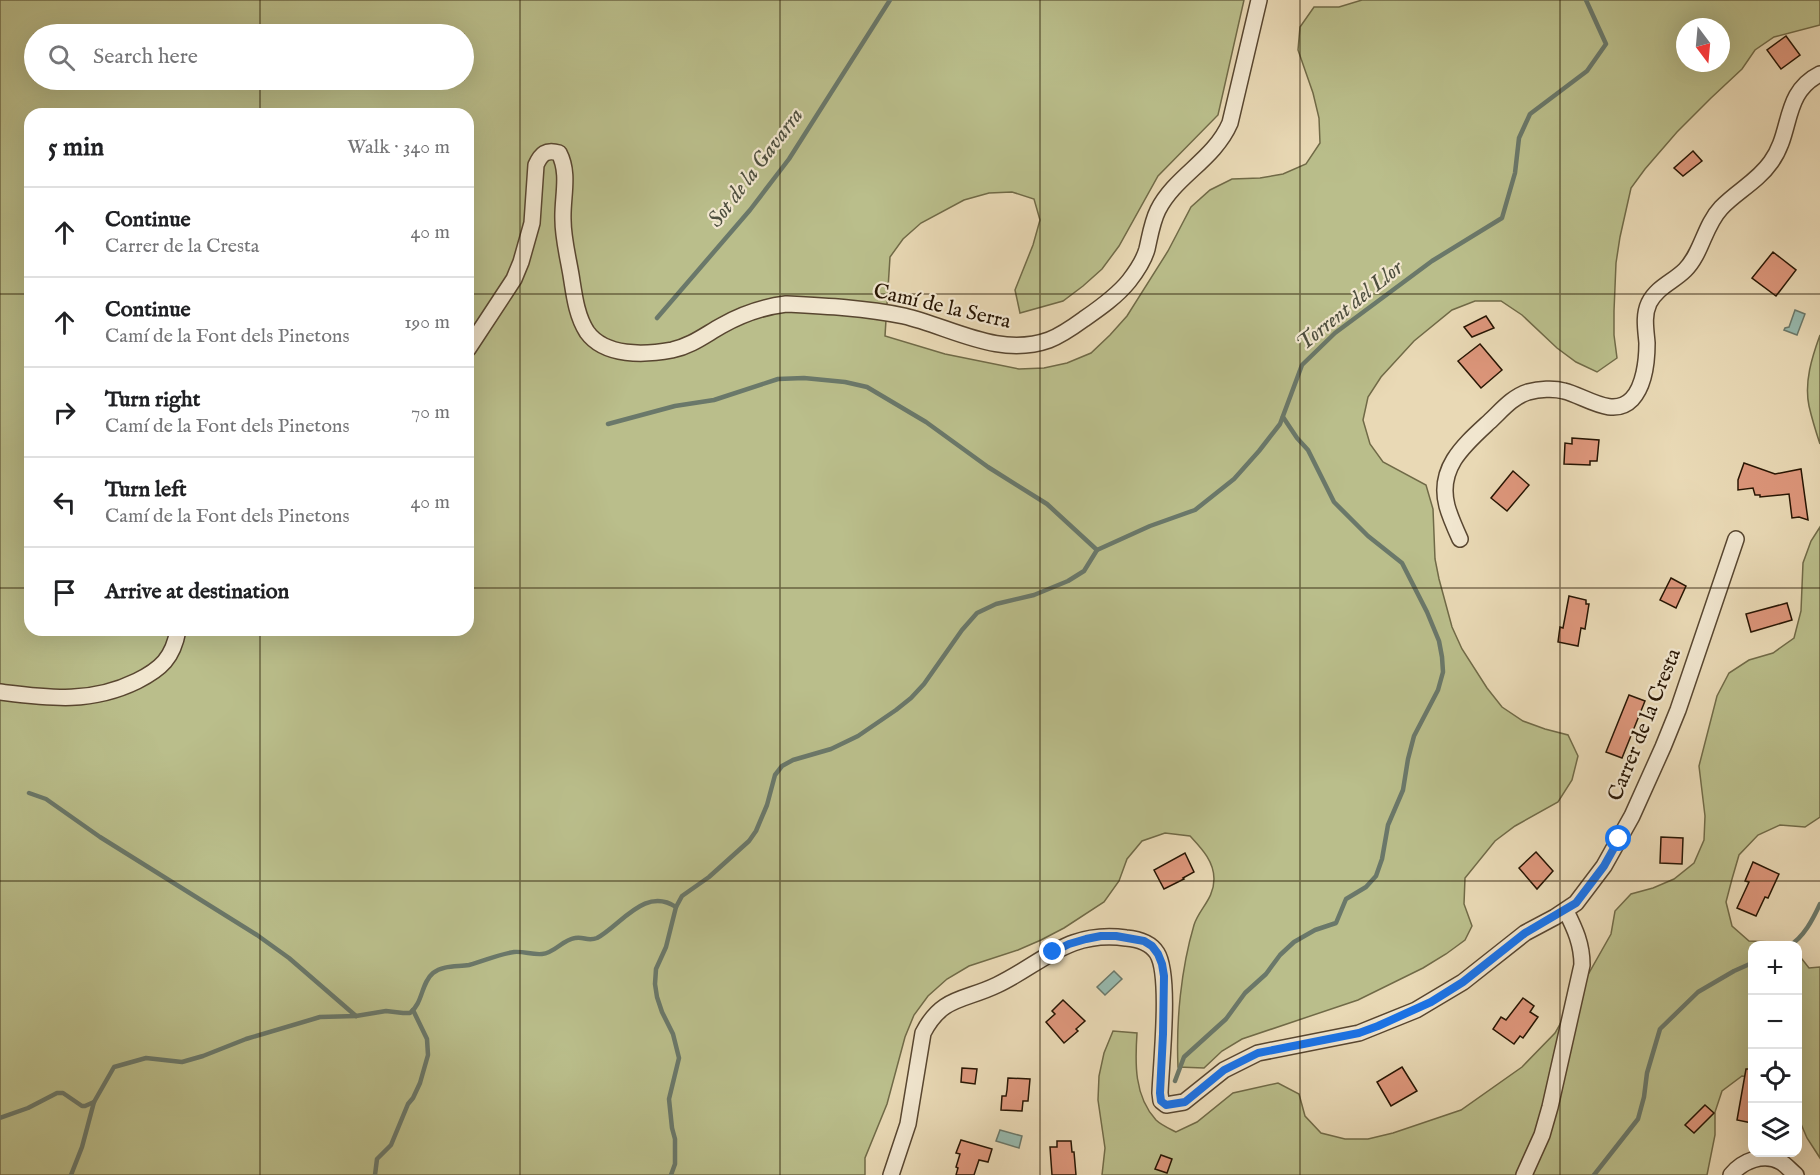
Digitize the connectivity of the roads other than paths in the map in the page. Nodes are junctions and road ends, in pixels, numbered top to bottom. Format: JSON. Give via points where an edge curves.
{"nodes":[{"id":1,"x":1259,"y":0,"type":"edge"},
{"id":2,"x":1820,"y":74,"type":"edge"},
{"id":3,"x":474,"y":340,"type":"edge"},
{"id":4,"x":1460,"y":539,"type":"dead end"},
{"id":5,"x":1736,"y":539,"type":"dead end"},
{"id":6,"x":177,"y":636,"type":"edge"},
{"id":7,"x":0,"y":692,"type":"edge"},
{"id":8,"x":1566,"y":910,"type":"junction"},
{"id":9,"x":891,"y":1175,"type":"edge"},
{"id":10,"x":1524,"y":1175,"type":"edge"},
{"id":11,"x":1731,"y":1175,"type":"edge"},
{"id":12,"x":1796,"y":1175,"type":"edge"}],
"edges":[{"from":1,"to":3,"type":"street","name":"Camí de la Serra","via":[[1225,135],[1158,210],[1146,253],[1129,281],[1098,310],[1050,339],[1029,345],[983,342],[887,313],[786,304],[748,312],[673,350],[634,354],[608,347],[594,340],[580,317],[564,235],[565,170],[558,153],[552,151],[545,152],[536,165],[532,223],[514,279]]},
{"from":2,"to":4,"type":"street","via":[[1796,94],[1773,160],[1722,208],[1706,231],[1695,258],[1648,305],[1645,370],[1633,398],[1610,408],[1566,391],[1528,392],[1509,402],[1463,446],[1448,471],[1445,496]]},
{"from":5,"to":8,"type":"street","name":"Carrer de la Cresta","via":[[1678,710],[1635,807],[1604,866]]},
{"from":6,"to":7,"type":"street","via":[[176,644],[156,672],[122,688],[65,698]]},
{"from":8,"to":9,"type":"street","name":"Carrer de la Cresta","via":[[1525,933],[1463,982],[1416,1010],[1359,1033],[1258,1053],[1224,1070],[1185,1102],[1173,1105],[1161,1101],[1160,1093],[1164,976],[1158,954],[1144,941],[1116,936],[1069,944],[997,985],[949,1003],[929,1021],[923,1033],[908,1124]]},
{"from":8,"to":10,"type":"street","via":[[1580,940],[1582,965],[1550,1107]]},
{"from":11,"to":12,"type":"street","via":[[1749,1161],[1772,1158]]}]}
